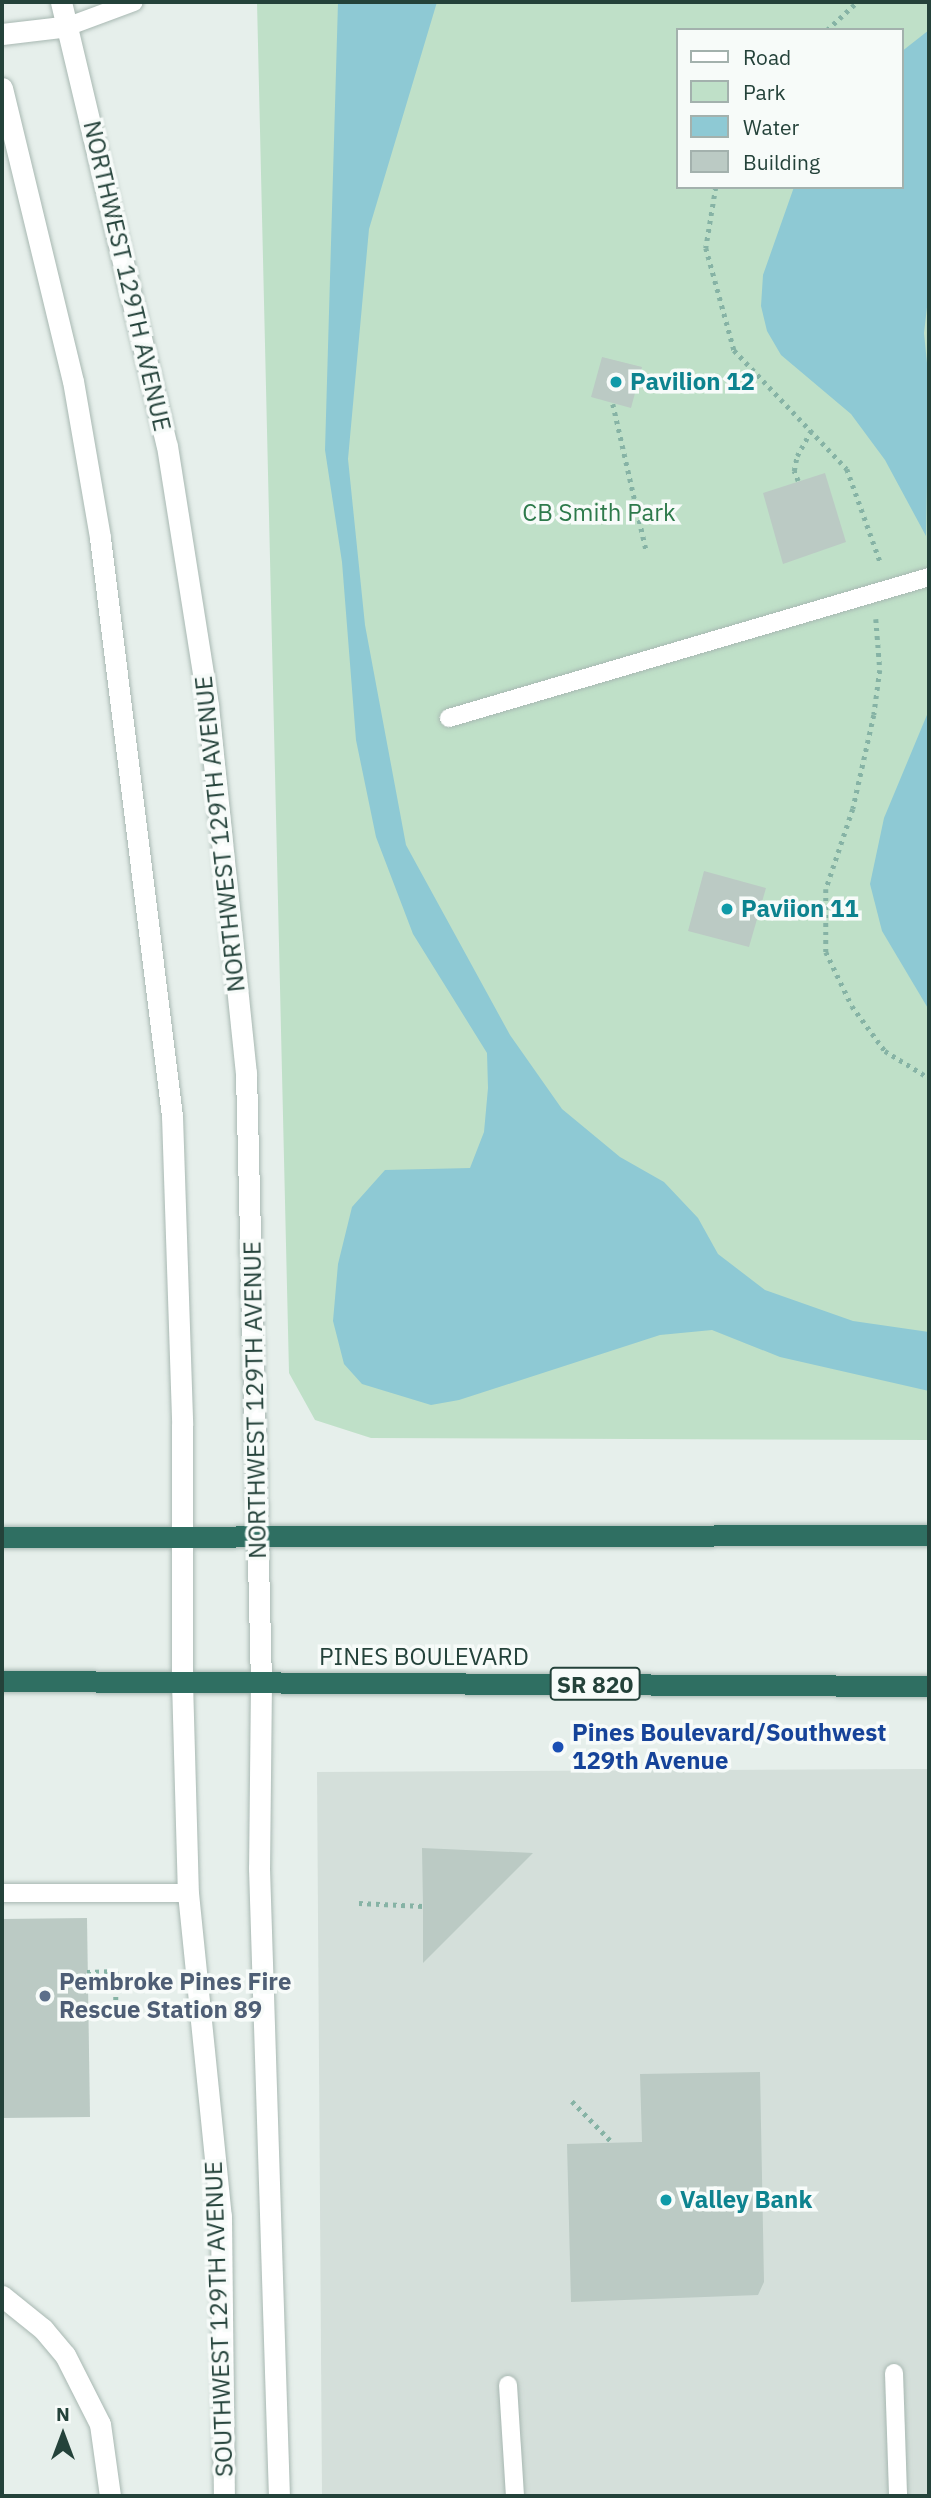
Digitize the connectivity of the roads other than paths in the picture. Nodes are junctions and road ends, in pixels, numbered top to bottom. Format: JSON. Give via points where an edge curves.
{"nodes":[{"id":1,"x":61,"y":2,"type":"edge"},
{"id":2,"x":134,"y":2,"type":"edge"},
{"id":3,"x":69,"y":26,"type":"junction"},
{"id":4,"x":2,"y":34,"type":"edge"},
{"id":5,"x":2,"y":88,"type":"edge"},
{"id":6,"x":929,"y":577,"type":"edge"},
{"id":7,"x":449,"y":718,"type":"dead end"},
{"id":8,"x":929,"y":1535,"type":"edge"},
{"id":9,"x":2,"y":1537,"type":"edge"},
{"id":10,"x":181,"y":1537,"type":"junction"},
{"id":11,"x":258,"y":1537,"type":"junction"},
{"id":12,"x":2,"y":1681,"type":"edge"},
{"id":13,"x":182,"y":1681,"type":"junction"},
{"id":14,"x":261,"y":1682,"type":"junction"},
{"id":15,"x":929,"y":1686,"type":"edge"},
{"id":16,"x":2,"y":1893,"type":"edge"},
{"id":17,"x":188,"y":1893,"type":"junction"},
{"id":18,"x":2,"y":2296,"type":"edge"},
{"id":19,"x":894,"y":2373,"type":"dead end"},
{"id":20,"x":508,"y":2385,"type":"dead end"},
{"id":21,"x":110,"y":2496,"type":"edge"},
{"id":22,"x":224,"y":2496,"type":"edge"},
{"id":23,"x":279,"y":2496,"type":"edge"},
{"id":24,"x":515,"y":2496,"type":"edge"},
{"id":25,"x":898,"y":2496,"type":"edge"}],
"edges":[{"from":1,"to":3,"type":"street","name":"NORTHWEST 129TH AVENUE"},
{"from":2,"to":3,"type":"lane"},
{"from":3,"to":4,"type":"street"},
{"from":3,"to":11,"type":"street","name":"NORTHWEST 129TH AVENUE","via":[[167,446],[208,706],[246,1073]]},
{"from":5,"to":10,"type":"street","via":[[72,380],[126,726],[172,1116]]},
{"from":6,"to":7,"type":"lane"},
{"from":8,"to":11,"type":"highway"},
{"from":9,"to":10,"type":"highway"},
{"from":10,"to":11,"type":"highway"},
{"from":10,"to":13,"type":"street"},
{"from":11,"to":14,"type":"street","name":"NORTHWEST 129TH AVENUE"},
{"from":12,"to":13,"type":"highway","name":"PINES BOULEVARD","number":"SR 820"},
{"from":13,"to":14,"type":"highway","name":"PINES BOULEVARD","number":"SR 820"},
{"from":13,"to":17,"type":"street","name":"SOUTHWEST 129TH AVENUE"},
{"from":14,"to":15,"type":"highway","name":"PINES BOULEVARD","number":"SR 820"},
{"from":14,"to":23,"type":"street","via":[[260,1907]]},
{"from":16,"to":17,"type":"lane"},
{"from":17,"to":22,"type":"street","name":"SOUTHWEST 129TH AVENUE","via":[[220,2216]]},
{"from":18,"to":21,"type":"street","via":[[43,2329],[65,2355],[100,2424]]},
{"from":19,"to":25,"type":"lane"},
{"from":20,"to":24,"type":"lane"}]}
